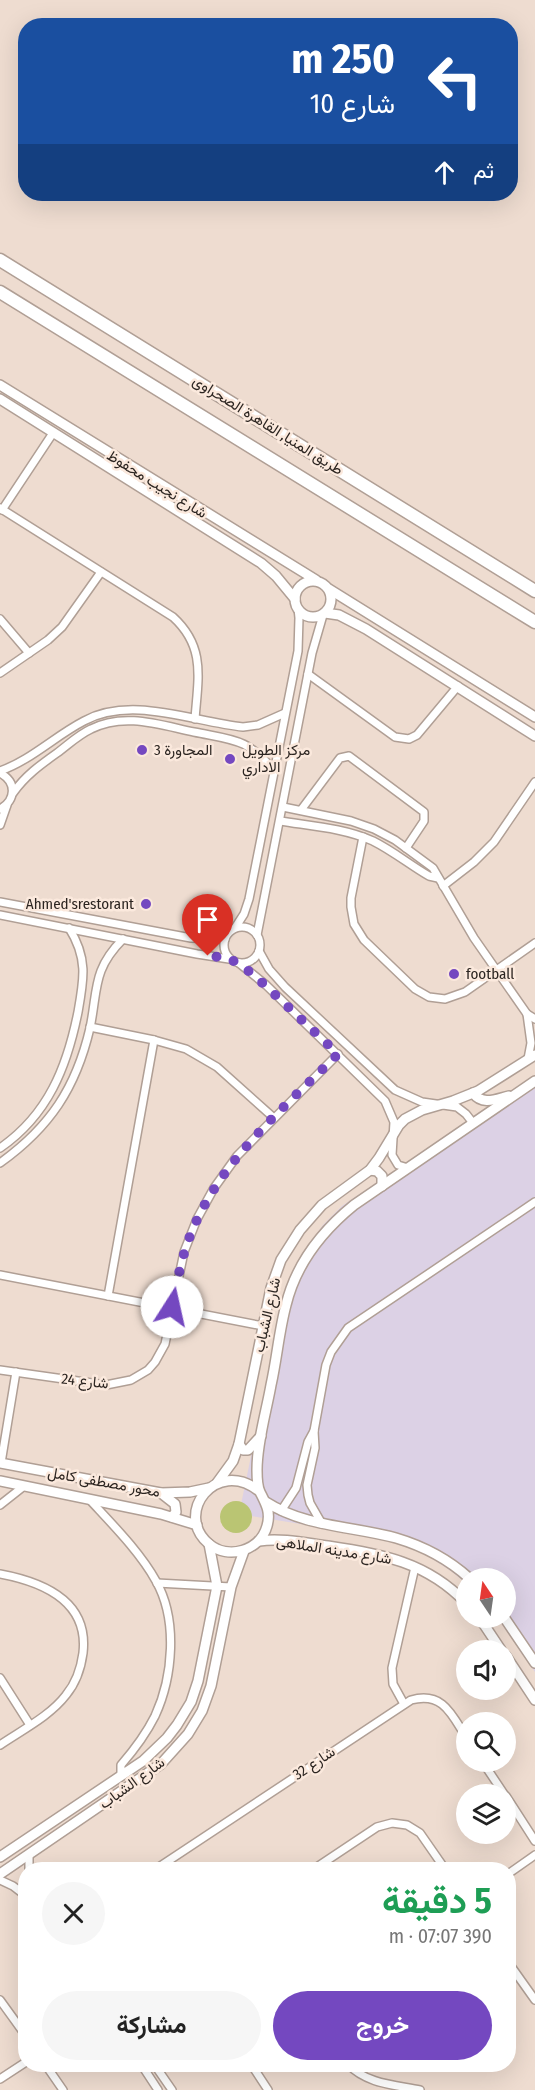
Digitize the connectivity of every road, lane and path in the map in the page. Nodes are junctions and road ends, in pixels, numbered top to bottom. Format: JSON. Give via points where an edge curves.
{"nodes":[{"id":1,"x":0,"y":260,"type":"edge"},
{"id":2,"x":0,"y":292,"type":"edge"},
{"id":3,"x":0,"y":385,"type":"edge"},
{"id":4,"x":0,"y":399,"type":"edge"},
{"id":5,"x":53,"y":433,"type":"junction"},
{"id":6,"x":1,"y":509,"type":"edge"},
{"id":7,"x":256,"y":544,"type":"junction"},
{"id":8,"x":249,"y":556,"type":"junction"},
{"id":9,"x":101,"y":572,"type":"junction"},
{"id":10,"x":316,"y":580,"type":"junction"},
{"id":11,"x":329,"y":589,"type":"junction"},
{"id":12,"x":535,"y":591,"type":"edge"},
{"id":13,"x":296,"y":604,"type":"junction"},
{"id":14,"x":324,"y":614,"type":"junction"},
{"id":15,"x":373,"y":616,"type":"junction"},
{"id":16,"x":0,"y":619,"type":"edge"},
{"id":17,"x":535,"y":622,"type":"edge"},
{"id":18,"x":366,"y":629,"type":"junction"},
{"id":19,"x":298,"y":651,"type":"junction"},
{"id":20,"x":312,"y":653,"type":"junction"},
{"id":21,"x":28,"y":654,"type":"junction"},
{"id":22,"x":0,"y":673,"type":"edge"},
{"id":23,"x":308,"y":674,"type":"junction"},
{"id":24,"x":458,"y":686,"type":"junction"},
{"id":25,"x":143,"y":710,"type":"junction"},
{"id":26,"x":285,"y":713,"type":"junction"},
{"id":27,"x":535,"y":717,"type":"edge"},
{"id":28,"x":195,"y":719,"type":"junction"},
{"id":29,"x":140,"y":720,"type":"junction"},
{"id":30,"x":232,"y":725,"type":"junction"},
{"id":31,"x":535,"y":736,"type":"edge"},
{"id":32,"x":229,"y":739,"type":"junction"},
{"id":33,"x":33,"y":753,"type":"junction"},
{"id":34,"x":42,"y":764,"type":"junction"},
{"id":35,"x":274,"y":771,"type":"junction"},
{"id":36,"x":0,"y":772,"type":"edge"},
{"id":37,"x":535,"y":782,"type":"edge"},
{"id":38,"x":13,"y":793,"type":"junction"},
{"id":39,"x":3,"y":807,"type":"edge"},
{"id":40,"x":283,"y":807,"type":"junction"},
{"id":41,"x":301,"y":810,"type":"junction"},
{"id":42,"x":280,"y":821,"type":"junction"},
{"id":43,"x":0,"y":825,"type":"edge"},
{"id":44,"x":363,"y":837,"type":"junction"},
{"id":45,"x":406,"y":848,"type":"junction"},
{"id":46,"x":254,"y":872,"type":"junction"},
{"id":47,"x":270,"y":875,"type":"junction"},
{"id":48,"x":438,"y":878,"type":"junction"},
{"id":49,"x":443,"y":886,"type":"junction"},
{"id":50,"x":0,"y":902,"type":"edge"},
{"id":51,"x":0,"y":915,"type":"edge"},
{"id":52,"x":69,"y":928,"type":"junction"},
{"id":53,"x":235,"y":928,"type":"junction"},
{"id":54,"x":257,"y":935,"type":"junction"},
{"id":55,"x":183,"y":937,"type":"junction"},
{"id":56,"x":123,"y":939,"type":"junction"},
{"id":57,"x":225,"y":939,"type":"junction"},
{"id":58,"x":535,"y":944,"type":"edge"},
{"id":59,"x":179,"y":951,"type":"junction"},
{"id":60,"x":259,"y":951,"type":"junction"},
{"id":61,"x":229,"y":958,"type":"junction"},
{"id":62,"x":239,"y":963,"type":"junction"},
{"id":63,"x":84,"y":968,"type":"junction"},
{"id":64,"x":497,"y":970,"type":"junction"},
{"id":65,"x":100,"y":971,"type":"junction"},
{"id":66,"x":279,"y":981,"type":"junction"},
{"id":67,"x":271,"y":989,"type":"junction"},
{"id":68,"x":527,"y":1014,"type":"junction"},
{"id":69,"x":535,"y":1019,"type":"edge"},
{"id":70,"x":90,"y":1027,"type":"junction"},
{"id":71,"x":154,"y":1040,"type":"junction"},
{"id":72,"x":338,"y":1054,"type":"junction"},
{"id":73,"x":532,"y":1057,"type":"edge"},
{"id":74,"x":535,"y":1081,"type":"edge"},
{"id":75,"x":394,"y":1090,"type":"junction"},
{"id":76,"x":473,"y":1093,"type":"junction"},
{"id":77,"x":515,"y":1094,"type":"junction"},
{"id":78,"x":385,"y":1101,"type":"junction"},
{"id":79,"x":441,"y":1105,"type":"junction"},
{"id":80,"x":274,"y":1118,"type":"junction"},
{"id":81,"x":472,"y":1123,"type":"junction"},
{"id":82,"x":395,"y":1131,"type":"junction"},
{"id":83,"x":0,"y":1148,"type":"edge"},
{"id":84,"x":0,"y":1163,"type":"edge"},
{"id":85,"x":408,"y":1168,"type":"junction"},
{"id":86,"x":370,"y":1170,"type":"junction"},
{"id":87,"x":382,"y":1186,"type":"junction"},
{"id":88,"x":535,"y":1202,"type":"edge"},
{"id":89,"x":0,"y":1275,"type":"edge"},
{"id":90,"x":108,"y":1296,"type":"junction"},
{"id":91,"x":172,"y":1307,"type":"junction"},
{"id":92,"x":263,"y":1326,"type":"junction"},
{"id":93,"x":0,"y":1370,"type":"edge"},
{"id":94,"x":16,"y":1372,"type":"junction"},
{"id":95,"x":314,"y":1431,"type":"junction"},
{"id":96,"x":261,"y":1435,"type":"junction"},
{"id":97,"x":239,"y":1444,"type":"junction"},
{"id":98,"x":0,"y":1463,"type":"edge"},
{"id":99,"x":0,"y":1481,"type":"edge"},
{"id":100,"x":25,"y":1485,"type":"junction"},
{"id":101,"x":213,"y":1486,"type":"junction"},
{"id":102,"x":259,"y":1491,"type":"junction"},
{"id":103,"x":161,"y":1493,"type":"junction"},
{"id":104,"x":87,"y":1498,"type":"junction"},
{"id":105,"x":266,"y":1502,"type":"junction"},
{"id":106,"x":0,"y":1505,"type":"edge"},
{"id":107,"x":281,"y":1511,"type":"junction"},
{"id":108,"x":172,"y":1517,"type":"junction"},
{"id":109,"x":322,"y":1524,"type":"junction"},
{"id":110,"x":197,"y":1525,"type":"junction"},
{"id":111,"x":363,"y":1532,"type":"junction"},
{"id":112,"x":259,"y":1541,"type":"junction"},
{"id":113,"x":209,"y":1544,"type":"junction"},
{"id":114,"x":244,"y":1551,"type":"junction"},
{"id":115,"x":360,"y":1551,"type":"junction"},
{"id":116,"x":415,"y":1567,"type":"junction"},
{"id":117,"x":456,"y":1569,"type":"edge"},
{"id":118,"x":0,"y":1574,"type":"edge"},
{"id":119,"x":157,"y":1583,"type":"junction"},
{"id":120,"x":217,"y":1586,"type":"junction"},
{"id":121,"x":231,"y":1587,"type":"junction"},
{"id":122,"x":456,"y":1595,"type":"edge"},
{"id":123,"x":511,"y":1628,"type":"edge"},
{"id":124,"x":535,"y":1663,"type":"edge"},
{"id":125,"x":516,"y":1671,"type":"edge"},
{"id":126,"x":0,"y":1678,"type":"edge"},
{"id":127,"x":535,"y":1700,"type":"edge"},
{"id":128,"x":404,"y":1704,"type":"junction"},
{"id":129,"x":456,"y":1722,"type":"edge"},
{"id":130,"x":30,"y":1725,"type":"junction"},
{"id":131,"x":0,"y":1745,"type":"edge"},
{"id":132,"x":121,"y":1775,"type":"junction"},
{"id":133,"x":516,"y":1812,"type":"edge"},
{"id":134,"x":54,"y":1821,"type":"junction"},
{"id":135,"x":62,"y":1833,"type":"junction"},
{"id":136,"x":535,"y":1841,"type":"edge"},
{"id":137,"x":29,"y":1855,"type":"junction"},
{"id":138,"x":535,"y":1855,"type":"edge"},
{"id":139,"x":0,"y":1857,"type":"edge"},
{"id":140,"x":18,"y":1862,"type":"edge"},
{"id":141,"x":18,"y":1862,"type":"edge"},
{"id":142,"x":29,"y":1862,"type":"edge"},
{"id":143,"x":167,"y":1862,"type":"edge"},
{"id":144,"x":324,"y":1862,"type":"edge"},
{"id":145,"x":440,"y":1862,"type":"edge"},
{"id":146,"x":516,"y":1868,"type":"edge"},
{"id":147,"x":0,"y":1874,"type":"edge"},
{"id":148,"x":0,"y":1880,"type":"edge"},
{"id":149,"x":18,"y":1889,"type":"edge"},
{"id":150,"x":516,"y":1973,"type":"edge"},
{"id":151,"x":0,"y":2000,"type":"edge"},
{"id":152,"x":535,"y":2000,"type":"edge"},
{"id":153,"x":18,"y":2025,"type":"edge"},
{"id":154,"x":18,"y":2067,"type":"edge"},
{"id":155,"x":51,"y":2072,"type":"edge"},
{"id":156,"x":146,"y":2072,"type":"edge"},
{"id":157,"x":160,"y":2072,"type":"edge"},
{"id":158,"x":256,"y":2072,"type":"edge"},
{"id":159,"x":356,"y":2072,"type":"edge"},
{"id":160,"x":0,"y":2079,"type":"edge"},
{"id":161,"x":63,"y":2090,"type":"edge"},
{"id":162,"x":158,"y":2090,"type":"edge"},
{"id":163,"x":172,"y":2090,"type":"edge"},
{"id":164,"x":268,"y":2090,"type":"edge"},
{"id":165,"x":420,"y":2090,"type":"edge"}],
"edges":[{"from":1,"to":12,"type":"highway","name":"طريق المنيا, القاهرة الصحراوى"},
{"from":2,"to":17,"type":"highway","name":"طريق المنيا, القاهرة الصحراوى"},
{"from":3,"to":7,"type":"street","name":"شارع نجيب محفوظ"},
{"from":4,"to":5,"type":"street","name":"شارع نجيب محفوظ"},
{"from":5,"to":6,"type":"street"},
{"from":5,"to":8,"type":"street","name":"شارع نجيب محفوظ"},
{"from":6,"to":9,"type":"street"},
{"from":7,"to":8,"type":"street"},
{"from":7,"to":10,"type":"street","name":"شارع نجيب محفوظ"},
{"from":8,"to":13,"type":"street","name":"شارع نجيب محفوظ","via":[[276,576]]},
{"from":9,"to":21,"type":"street","via":[[62,627]]},
{"from":9,"to":28,"type":"street","via":[[172,617],[189,636],[199,668]]},
{"from":10,"to":11,"type":"street"},
{"from":10,"to":13,"type":"street","via":[[299,587]]},
{"from":11,"to":14,"type":"street","via":[[332,602]]},
{"from":11,"to":15,"type":"street"},
{"from":13,"to":14,"type":"street","via":[[309,617]]},
{"from":13,"to":19,"type":"street"},
{"from":14,"to":18,"type":"street","via":[[344,617]]},
{"from":14,"to":20,"type":"street"},
{"from":15,"to":18,"type":"street"},
{"from":15,"to":27,"type":"street"},
{"from":16,"to":21,"type":"street"},
{"from":18,"to":24,"type":"street"},
{"from":19,"to":20,"type":"street"},
{"from":19,"to":26,"type":"street"},
{"from":20,"to":23,"type":"street"},
{"from":21,"to":22,"type":"street"},
{"from":23,"to":24,"type":"street","via":[[404,740],[417,735]]},
{"from":23,"to":40,"type":"street"},
{"from":24,"to":31,"type":"street"},
{"from":25,"to":28,"type":"street"},
{"from":25,"to":29,"type":"street"},
{"from":25,"to":33,"type":"street","via":[[98,714]]},
{"from":26,"to":30,"type":"street","via":[[258,725]]},
{"from":26,"to":35,"type":"street"},
{"from":28,"to":30,"type":"street"},
{"from":29,"to":32,"type":"street"},
{"from":29,"to":34,"type":"street","via":[[111,721],[93,728]]},
{"from":30,"to":32,"type":"street"},
{"from":32,"to":35,"type":"street","via":[[253,748]]},
{"from":33,"to":34,"type":"street"},
{"from":33,"to":36,"type":"street"},
{"from":34,"to":38,"type":"street"},
{"from":35,"to":46,"type":"street"},
{"from":36,"to":38,"type":"street","via":[[9,779]]},
{"from":37,"to":49,"type":"street","via":[[494,842]]},
{"from":38,"to":39,"type":"street"},
{"from":39,"to":43,"type":"street"},
{"from":40,"to":41,"type":"street"},
{"from":40,"to":42,"type":"street"},
{"from":41,"to":45,"type":"street","via":[[363,825]]},
{"from":41,"to":45,"type":"street","via":[[340,758],[349,756],[424,813],[424,821]]},
{"from":42,"to":44,"type":"street"},
{"from":42,"to":47,"type":"street"},
{"from":44,"to":48,"type":"street"},
{"from":44,"to":64,"type":"street","via":[[351,907],[354,924],[364,940],[415,989],[429,997],[459,996]]},
{"from":45,"to":48,"type":"street","via":[[433,868]]},
{"from":46,"to":47,"type":"street"},
{"from":46,"to":53,"type":"street","via":[[247,907]]},
{"from":47,"to":54,"type":"street"},
{"from":48,"to":49,"type":"street"},
{"from":49,"to":64,"type":"street"},
{"from":50,"to":55,"type":"street"},
{"from":51,"to":52,"type":"street"},
{"from":52,"to":56,"type":"street"},
{"from":52,"to":63,"type":"street"},
{"from":53,"to":54,"type":"street","via":[[245,927]]},
{"from":53,"to":57,"type":"street"},
{"from":54,"to":60,"type":"street"},
{"from":55,"to":57,"type":"street"},
{"from":55,"to":59,"type":"street"},
{"from":56,"to":59,"type":"street"},
{"from":56,"to":65,"type":"street"},
{"from":57,"to":61,"type":"street","via":[[224,950]]},
{"from":58,"to":64,"type":"street"},
{"from":59,"to":61,"type":"street"},
{"from":60,"to":62,"type":"street","via":[[251,961]]},
{"from":60,"to":66,"type":"street"},
{"from":61,"to":62,"type":"street"},
{"from":62,"to":67,"type":"street"},
{"from":63,"to":65,"type":"street"},
{"from":63,"to":83,"type":"street","via":[[64,1068],[38,1112]]},
{"from":64,"to":68,"type":"street"},
{"from":65,"to":70,"type":"street"},
{"from":66,"to":67,"type":"street"},
{"from":66,"to":75,"type":"street"},
{"from":67,"to":72,"type":"street"},
{"from":68,"to":69,"type":"street"},
{"from":68,"to":73,"type":"street"},
{"from":70,"to":71,"type":"street"},
{"from":70,"to":84,"type":"street","via":[[79,1066],[52,1115]]},
{"from":71,"to":80,"type":"street","via":[[186,1049],[217,1067]]},
{"from":71,"to":90,"type":"street"},
{"from":72,"to":78,"type":"street"},
{"from":72,"to":80,"type":"street","name":"شارع 24"},
{"from":73,"to":76,"type":"street","name":"شارع الشباب"},
{"from":74,"to":77,"type":"street","name":"شارع الشباب"},
{"from":75,"to":78,"type":"street"},
{"from":75,"to":79,"type":"street"},
{"from":76,"to":77,"type":"street","via":[[484,1101]]},
{"from":76,"to":79,"type":"street","name":"شارع الشباب"},
{"from":77,"to":81,"type":"street","name":"شارع الشباب"},
{"from":78,"to":82,"type":"street"},
{"from":79,"to":81,"type":"street","via":[[461,1110]]},
{"from":79,"to":82,"type":"street","name":"شارع الشباب","via":[[410,1116]]},
{"from":80,"to":91,"type":"street","name":"شارع 24","via":[[237,1156],[205,1203],[184,1252]]},
{"from":81,"to":85,"type":"street","name":"شارع الشباب"},
{"from":82,"to":85,"type":"street","via":[[393,1158],[398,1165]]},
{"from":82,"to":86,"type":"street","name":"شارع الشباب"},
{"from":85,"to":87,"type":"street","name":"شارع الشباب"},
{"from":86,"to":87,"type":"street","via":[[382,1176]]},
{"from":86,"to":92,"type":"street","name":"شارع الشباب","via":[[322,1205],[289,1246],[274,1276]]},
{"from":87,"to":96,"type":"street","name":"شارع الشباب","via":[[329,1227],[299,1270],[286,1304]]},
{"from":88,"to":95,"type":"street","via":[[348,1328],[326,1365]]},
{"from":89,"to":90,"type":"street"},
{"from":90,"to":91,"type":"street"},
{"from":91,"to":92,"type":"street"},
{"from":91,"to":94,"type":"street","name":"شارع 24","via":[[160,1354],[148,1370],[131,1380],[106,1385]]},
{"from":92,"to":97,"type":"street","name":"شارع الشباب"},
{"from":93,"to":94,"type":"street","name":"شارع 24"},
{"from":94,"to":98,"type":"street"},
{"from":95,"to":107,"type":"street","via":[[296,1488]]},
{"from":95,"to":109,"type":"street","via":[[308,1495]]},
{"from":96,"to":97,"type":"street","via":[[248,1450]]},
{"from":96,"to":102,"type":"street","name":"شارع الشباب"},
{"from":97,"to":101,"type":"street","name":"شارع الشباب","via":[[228,1469]]},
{"from":98,"to":103,"type":"street","name":"محور مصطفى كامل"},
{"from":99,"to":100,"type":"street","name":"محور مصطفى كامل"},
{"from":100,"to":104,"type":"street","name":"محور مصطفى كامل"},
{"from":100,"to":106,"type":"street"},
{"from":101,"to":102,"type":"street","via":[[235,1480]]},
{"from":101,"to":103,"type":"street","name":"محور مصطفى كامل"},
{"from":101,"to":110,"type":"street","via":[[198,1503]]},
{"from":102,"to":105,"type":"street"},
{"from":103,"to":108,"type":"street","via":[[175,1504]]},
{"from":104,"to":108,"type":"street","name":"محور مصطفى كامل"},
{"from":104,"to":119,"type":"street","via":[[121,1534]]},
{"from":105,"to":107,"type":"street","name":"شارع مدينه الملاهى"},
{"from":105,"to":112,"type":"street","via":[[268,1525]]},
{"from":107,"to":109,"type":"street","name":"شارع مدينه الملاهى"},
{"from":108,"to":110,"type":"street","name":"محور مصطفى كامل"},
{"from":109,"to":111,"type":"street","name":"شارع مدينه الملاهى"},
{"from":110,"to":113,"type":"street"},
{"from":111,"to":115,"type":"street"},
{"from":111,"to":117,"type":"street","name":"شارع مدينه الملاهى","via":[[418,1546]]},
{"from":112,"to":114,"type":"street"},
{"from":112,"to":115,"type":"street","name":"شارع مدينه الملاهى","via":[[285,1540]]},
{"from":113,"to":114,"type":"street","via":[[226,1552]]},
{"from":113,"to":120,"type":"street","name":"شارع الشباب"},
{"from":114,"to":121,"type":"street","name":"شارع الشباب"},
{"from":115,"to":116,"type":"street","name":"شارع مدينه الملاهى"},
{"from":116,"to":122,"type":"street","name":"شارع مدينه الملاهى"},
{"from":116,"to":128,"type":"street","via":[[392,1668],[393,1684]]},
{"from":118,"to":130,"type":"street","via":[[43,1586],[60,1596],[74,1611],[82,1629],[82,1661],[73,1686],[57,1705]]},
{"from":119,"to":120,"type":"street"},
{"from":119,"to":132,"type":"street","via":[[169,1624],[168,1667],[156,1714],[121,1765]]},
{"from":120,"to":121,"type":"street"},
{"from":120,"to":132,"type":"street","name":"شارع الشباب","via":[[201,1671],[186,1711],[156,1750]]},
{"from":121,"to":135,"type":"street","name":"شارع الشباب","via":[[211,1686],[189,1734],[161,1764]]},
{"from":123,"to":124,"type":"street"},
{"from":125,"to":127,"type":"street"},
{"from":126,"to":130,"type":"street"},
{"from":128,"to":129,"type":"street","name":"شارع 32","via":[[426,1697],[440,1702]]},
{"from":128,"to":143,"type":"street","name":"شارع 32"},
{"from":130,"to":131,"type":"street"},
{"from":132,"to":134,"type":"street","name":"شارع الشباب"},
{"from":133,"to":136,"type":"street"},
{"from":134,"to":135,"type":"street"},
{"from":134,"to":139,"type":"street","name":"شارع الشباب"},
{"from":135,"to":137,"type":"street","name":"شارع الشباب"},
{"from":137,"to":141,"type":"street","name":"شارع الشباب"},
{"from":137,"to":142,"type":"street"},
{"from":138,"to":146,"type":"street"},
{"from":140,"to":147,"type":"street","name":"شارع الشباب"},
{"from":144,"to":145,"type":"street","via":[[377,1827],[392,1823],[407,1825],[420,1833]]},
{"from":148,"to":149,"type":"street"},
{"from":150,"to":152,"type":"street"},
{"from":151,"to":153,"type":"street"},
{"from":154,"to":160,"type":"street"},
{"from":155,"to":161,"type":"street"},
{"from":156,"to":162,"type":"street"},
{"from":157,"to":163,"type":"street"},
{"from":158,"to":164,"type":"street"},
{"from":159,"to":165,"type":"street","via":[[371,2080]]}]}
